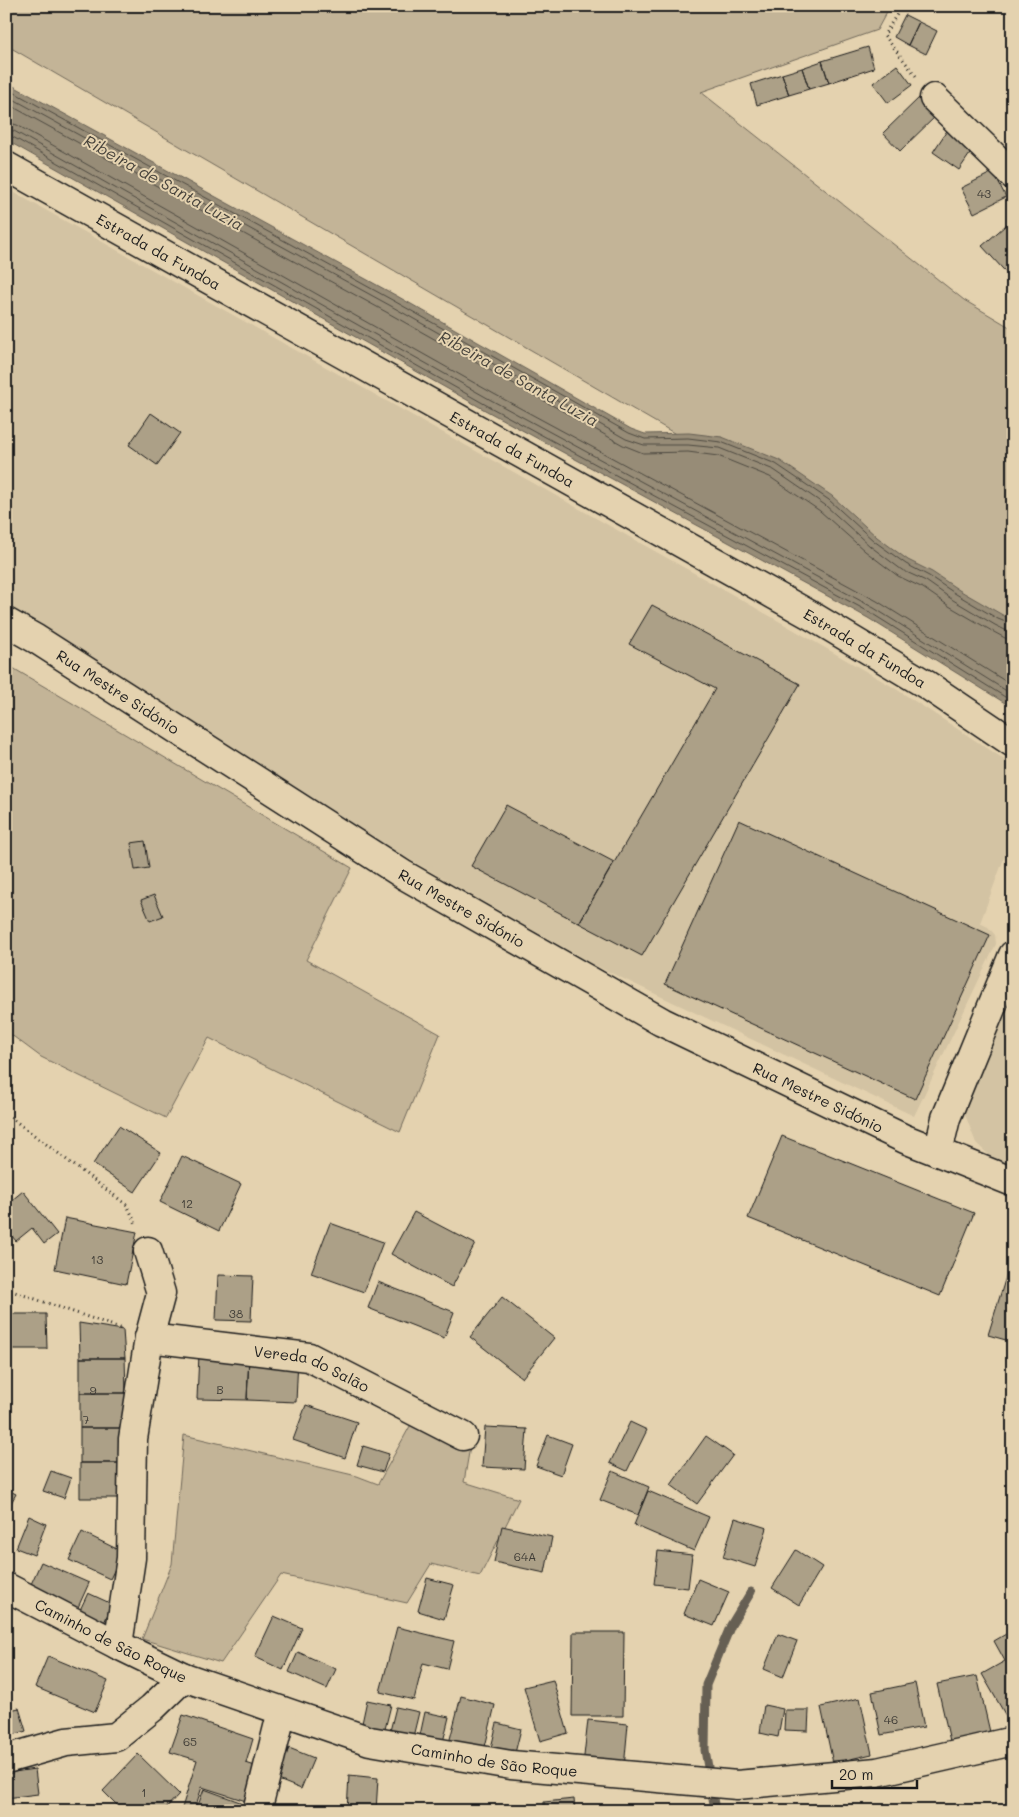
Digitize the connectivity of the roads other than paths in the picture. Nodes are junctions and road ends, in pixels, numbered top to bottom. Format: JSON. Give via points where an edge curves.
{"nodes":[{"id":1,"x":934,"y":98,"type":"road end"},
{"id":2,"x":6,"y":166,"type":"edge"},
{"id":3,"x":1013,"y":175,"type":"edge"},
{"id":4,"x":6,"y":622,"type":"edge"},
{"id":5,"x":1013,"y":743,"type":"edge"},
{"id":6,"x":1013,"y":956,"type":"edge"},
{"id":7,"x":938,"y":1152,"type":"junction"},
{"id":8,"x":1013,"y":1182,"type":"edge"},
{"id":9,"x":148,"y":1251,"type":"road end"},
{"id":10,"x":149,"y":1338,"type":"junction"},
{"id":11,"x":463,"y":1436,"type":"dead end"},
{"id":12,"x":6,"y":1587,"type":"edge"},
{"id":13,"x":118,"y":1645,"type":"junction"},
{"id":14,"x":184,"y":1677,"type":"junction"},
{"id":15,"x":282,"y":1711,"type":"junction"},
{"id":16,"x":1013,"y":1740,"type":"edge"},
{"id":17,"x":6,"y":1759,"type":"edge"},
{"id":18,"x":257,"y":1811,"type":"edge"}],
"edges":[{"from":1,"to":3,"type":"street"},
{"from":2,"to":5,"type":"street","name":"Estrada da Fundoa","via":[[812,616],[928,685]]},
{"from":4,"to":7,"type":"street","name":"Rua Mestre Sidónio","via":[[404,875],[584,978],[662,1022]]},
{"from":6,"to":7,"type":"street","via":[[946,1118]]},
{"from":7,"to":8,"type":"street","name":"Rua Mestre Sidónio"},
{"from":9,"to":10,"type":"street","via":[[162,1293]]},
{"from":10,"to":11,"type":"street","name":"Vereda do Salão","via":[[309,1357]]},
{"from":10,"to":13,"type":"street","via":[[133,1439],[131,1558]]},
{"from":12,"to":13,"type":"street","name":"Caminho de São Roque"},
{"from":13,"to":14,"type":"street","name":"Caminho de São Roque"},
{"from":14,"to":15,"type":"street","name":"Caminho de São Roque"},
{"from":14,"to":17,"type":"street","via":[[116,1737],[66,1742]]},
{"from":15,"to":16,"type":"street","name":"Caminho de São Roque","via":[[370,1741],[511,1765],[737,1785],[877,1772]]},
{"from":15,"to":18,"type":"street"}]}
